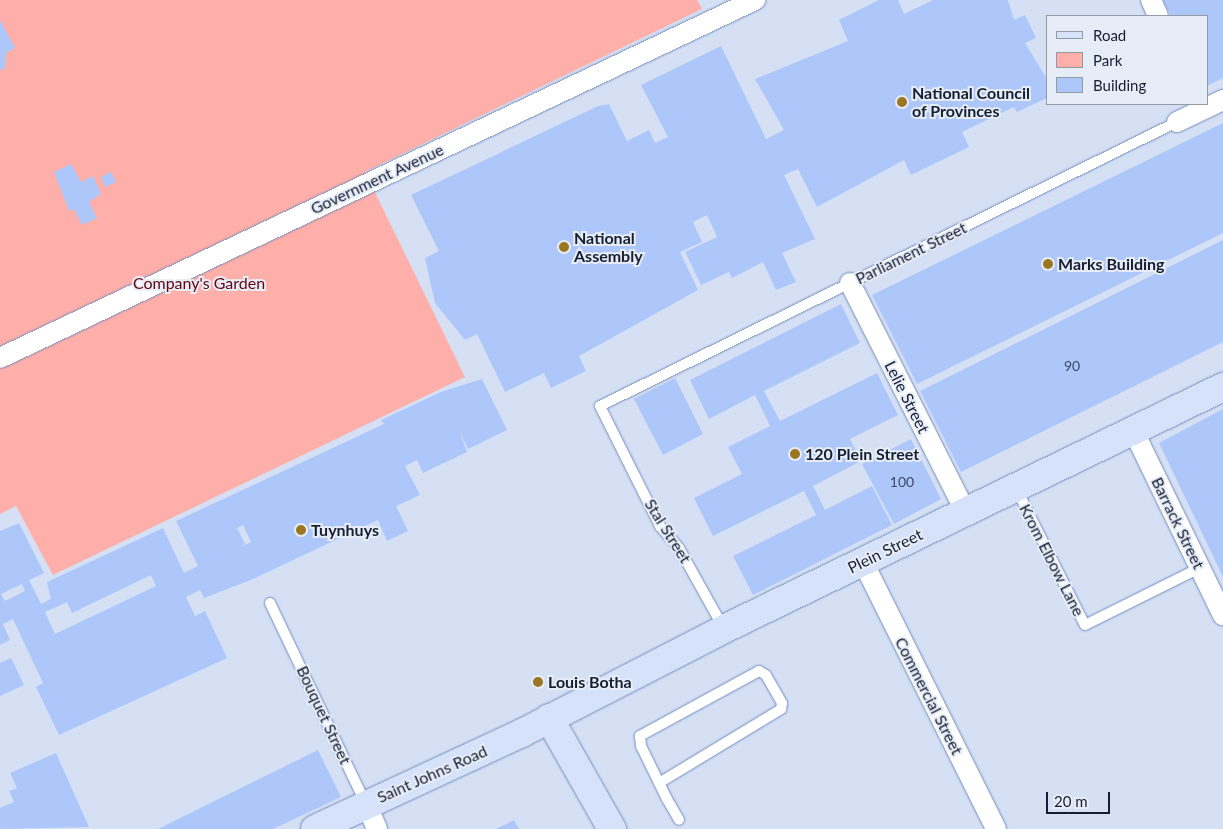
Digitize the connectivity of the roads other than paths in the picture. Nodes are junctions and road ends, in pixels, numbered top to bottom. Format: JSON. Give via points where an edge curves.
{"nodes":[{"id":1,"x":755,"y":0,"type":"edge"},
{"id":2,"x":1151,"y":0,"type":"edge"},
{"id":3,"x":1158,"y":15,"type":"edge"},
{"id":4,"x":1223,"y":100,"type":"edge"},
{"id":5,"x":1208,"y":104,"type":"edge"},
{"id":6,"x":1201,"y":106,"type":"edge"},
{"id":7,"x":1176,"y":122,"type":"joint"},
{"id":8,"x":850,"y":283,"type":"junction"},
{"id":9,"x":0,"y":358,"type":"edge"},
{"id":10,"x":1223,"y":387,"type":"edge"},
{"id":11,"x":600,"y":406,"type":"joint"},
{"id":12,"x":1133,"y":430,"type":"junction"},
{"id":13,"x":1016,"y":487,"type":"junction"},
{"id":14,"x":965,"y":511,"type":"junction"},
{"id":15,"x":863,"y":562,"type":"junction"},
{"id":16,"x":1200,"y":568,"type":"junction"},
{"id":17,"x":270,"y":603,"type":"dead end"},
{"id":18,"x":1223,"y":615,"type":"edge"},
{"id":19,"x":724,"y":629,"type":"junction"},
{"id":20,"x":549,"y":718,"type":"junction"},
{"id":21,"x":659,"y":783,"type":"junction"},
{"id":22,"x":366,"y":804,"type":"junction"},
{"id":23,"x":680,"y":820,"type":"dead end"},
{"id":24,"x":315,"y":829,"type":"edge"},
{"id":25,"x":377,"y":829,"type":"edge"},
{"id":26,"x":612,"y":829,"type":"edge"},
{"id":27,"x":996,"y":829,"type":"edge"}],
"edges":[{"from":1,"to":9,"type":"street","name":"Government Avenue"},
{"from":2,"to":3,"type":"street"},
{"from":4,"to":5,"type":"street","name":"Parliament Street"},
{"from":6,"to":7,"type":"street","name":"Parliament Street"},
{"from":7,"to":8,"type":"lane","name":"Parliament Street"},
{"from":8,"to":11,"type":"lane","name":"Parliament Street"},
{"from":8,"to":14,"type":"street","name":"Lelie Street"},
{"from":10,"to":12,"type":"street","name":"Plein Street"},
{"from":11,"to":19,"type":"lane","name":"Stal Street","via":[[660,526],[679,548]]},
{"from":12,"to":13,"type":"street","name":"Plein Street"},
{"from":12,"to":16,"type":"street","name":"Barrack Street"},
{"from":13,"to":14,"type":"street","name":"Plein Street"},
{"from":13,"to":16,"type":"lane","name":"Krom Elbow Lane","via":[[1085,625]]},
{"from":14,"to":15,"type":"street","name":"Plein Street"},
{"from":15,"to":19,"type":"street","name":"Plein Street"},
{"from":15,"to":27,"type":"street","name":"Commercial Street"},
{"from":16,"to":18,"type":"street","name":"Barrack Street"},
{"from":17,"to":22,"type":"lane","name":"Bouquet Street"},
{"from":19,"to":20,"type":"street","name":"Plein Street"},
{"from":20,"to":22,"type":"street","name":"Saint Johns Road"},
{"from":20,"to":26,"type":"street"},
{"from":21,"to":21,"type":"lane","via":[[641,746],[643,732],[759,671],[766,675],[782,703],[781,709]]},
{"from":21,"to":23,"type":"lane"},
{"from":22,"to":24,"type":"street","name":"Saint Johns Road"},
{"from":22,"to":25,"type":"street","name":"Bouquet Street"}]}
